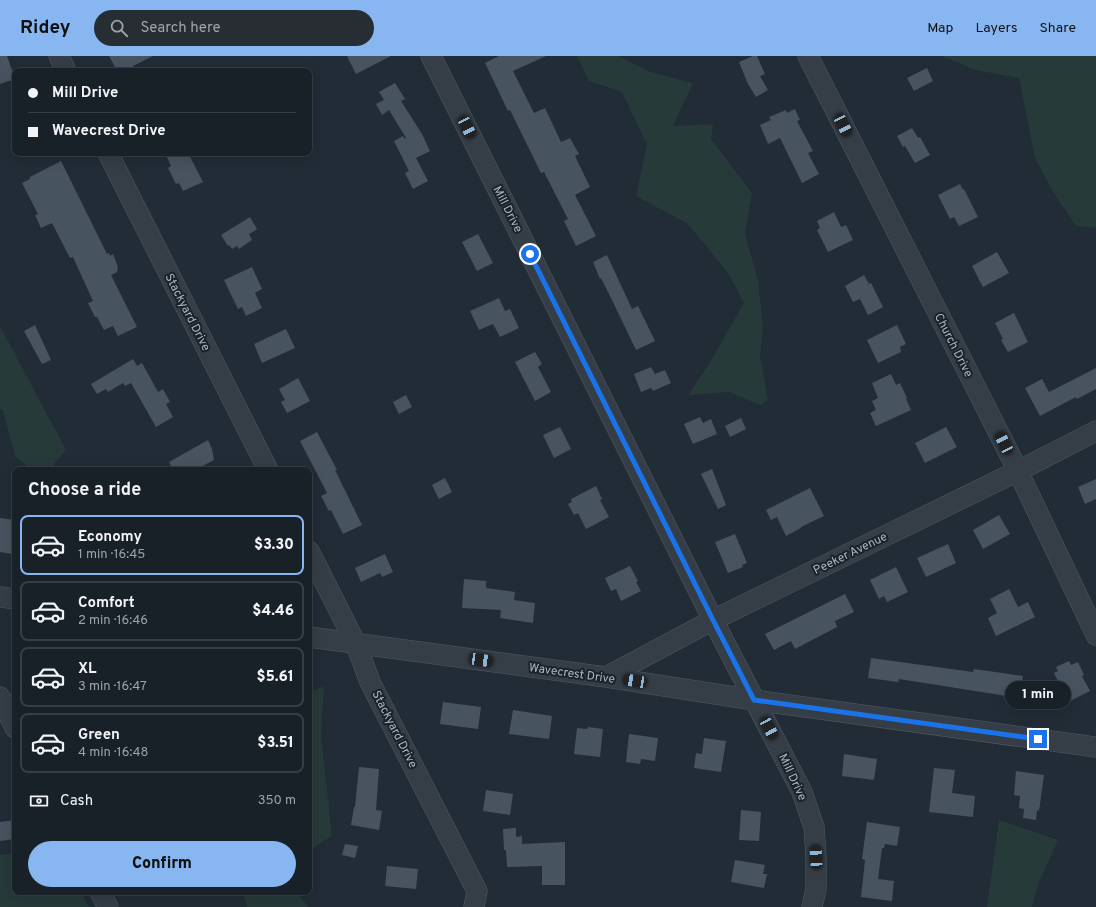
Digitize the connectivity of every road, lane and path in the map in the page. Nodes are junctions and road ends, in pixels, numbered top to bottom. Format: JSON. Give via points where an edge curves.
{"nodes":[{"id":1,"x":58,"y":56,"type":"edge"},
{"id":2,"x":431,"y":56,"type":"edge"},
{"id":3,"x":808,"y":56,"type":"edge"},
{"id":4,"x":64,"y":68,"type":"edge"},
{"id":5,"x":110,"y":156,"type":"edge"},
{"id":6,"x":1096,"y":431,"type":"edge"},
{"id":7,"x":266,"y":467,"type":"edge"},
{"id":8,"x":1018,"y":471,"type":"junction"},
{"id":9,"x":312,"y":557,"type":"edge"},
{"id":10,"x":0,"y":596,"type":"edge"},
{"id":11,"x":12,"y":598,"type":"edge"},
{"id":12,"x":713,"y":620,"type":"junction"},
{"id":13,"x":1096,"y":635,"type":"edge"},
{"id":14,"x":312,"y":637,"type":"edge"},
{"id":15,"x":356,"y":644,"type":"junction"},
{"id":16,"x":606,"y":677,"type":"junction"},
{"id":17,"x":0,"y":697,"type":"edge"},
{"id":18,"x":754,"y":700,"type":"junction"},
{"id":19,"x":12,"y":722,"type":"edge"},
{"id":20,"x":1096,"y":747,"type":"edge"},
{"id":21,"x":102,"y":895,"type":"edge"},
{"id":22,"x":108,"y":907,"type":"edge"},
{"id":23,"x":474,"y":907,"type":"edge"},
{"id":24,"x":812,"y":907,"type":"edge"}],
"edges":[{"from":1,"to":4,"type":"street"},
{"from":2,"to":12,"type":"street","name":"Mill Drive"},
{"from":3,"to":8,"type":"street","name":"Church Drive"},
{"from":5,"to":7,"type":"street","name":"Stackyard Drive"},
{"from":6,"to":8,"type":"street","name":"Peeker Avenue"},
{"from":8,"to":12,"type":"street","name":"Peeker Avenue"},
{"from":8,"to":13,"type":"street","name":"Church Drive"},
{"from":9,"to":15,"type":"street","name":"Stackyard Drive"},
{"from":10,"to":11,"type":"street"},
{"from":12,"to":16,"type":"street","name":"Peeker Avenue"},
{"from":12,"to":18,"type":"street","name":"Mill Drive"},
{"from":14,"to":15,"type":"street","name":"Wavecrest Drive"},
{"from":15,"to":16,"type":"street","name":"Wavecrest Drive"},
{"from":15,"to":23,"type":"street","name":"Stackyard Drive","via":[[370,682],[477,891]]},
{"from":16,"to":18,"type":"street","name":"Wavecrest Drive"},
{"from":17,"to":19,"type":"street"},
{"from":18,"to":20,"type":"street","name":"Wavecrest Drive"},
{"from":18,"to":24,"type":"street","name":"Mill Drive","via":[[802,792],[814,827],[816,889]]},
{"from":21,"to":22,"type":"street"}]}
